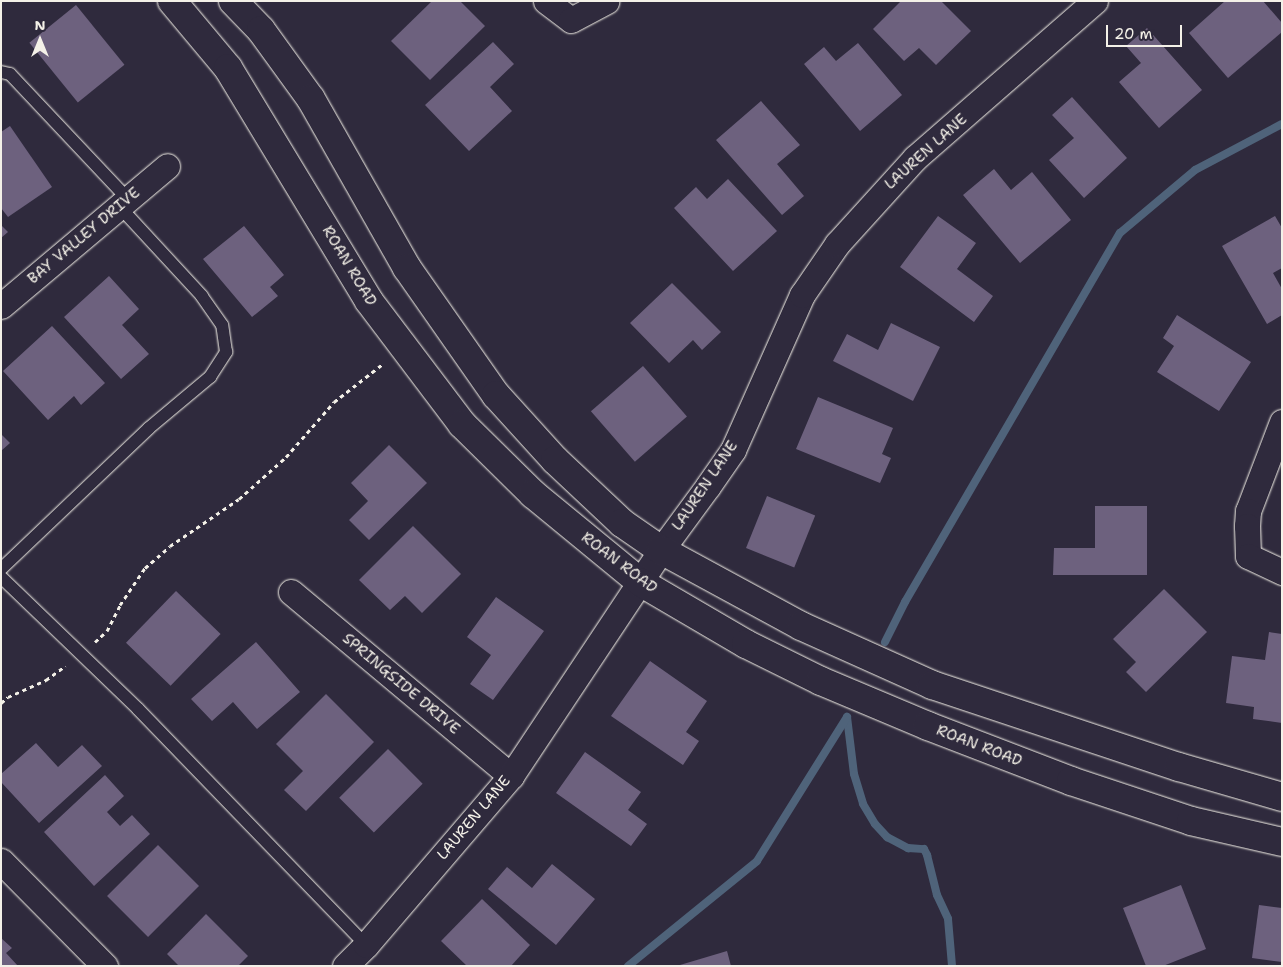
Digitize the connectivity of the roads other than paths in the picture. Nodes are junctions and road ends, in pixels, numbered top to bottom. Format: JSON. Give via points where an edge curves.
{"nodes":[{"id":1,"x":172,"y":1,"type":"edge"},
{"id":2,"x":233,"y":1,"type":"edge"},
{"id":3,"x":546,"y":1,"type":"edge"},
{"id":4,"x":606,"y":1,"type":"edge"},
{"id":5,"x":1095,"y":1,"type":"edge"},
{"id":6,"x":1,"y":72,"type":"edge"},
{"id":7,"x":167,"y":166,"type":"dead end"},
{"id":8,"x":123,"y":202,"type":"junction"},
{"id":9,"x":1,"y":306,"type":"edge"},
{"id":10,"x":1282,"y":422,"type":"edge"},
{"id":11,"x":661,"y":550,"type":"junction"},
{"id":12,"x":1,"y":569,"type":"edge"},
{"id":13,"x":1282,"y":572,"type":"edge"},
{"id":14,"x":1,"y":578,"type":"edge"},
{"id":15,"x":640,"y":582,"type":"junction"},
{"id":16,"x":291,"y":592,"type":"dead end"},
{"id":17,"x":511,"y":776,"type":"junction"},
{"id":18,"x":1282,"y":796,"type":"edge"},
{"id":19,"x":1282,"y":842,"type":"edge"},
{"id":20,"x":1,"y":861,"type":"edge"},
{"id":21,"x":366,"y":945,"type":"junction"},
{"id":22,"x":105,"y":966,"type":"edge"},
{"id":23,"x":345,"y":966,"type":"edge"}],
"edges":[{"from":1,"to":15,"type":"street","name":"ROAN ROAD","via":[[228,68],[369,301],[462,424],[526,487]]},
{"from":2,"to":11,"type":"street","via":[[261,30],[311,99],[407,268],[496,395],[555,460],[622,522]]},
{"from":3,"to":4,"type":"street","via":[[571,20]]},
{"from":5,"to":11,"type":"street","name":"LAUREN LANE","via":[[915,158],[837,244],[802,295],[733,450]]},
{"from":6,"to":8,"type":"lane","via":[[10,74]]},
{"from":7,"to":8,"type":"street","name":"BAY VALLEY DRIVE"},
{"from":8,"to":9,"type":"street","name":"BAY VALLEY DRIVE"},
{"from":8,"to":12,"type":"lane","via":[[202,296],[222,325],[226,352],[210,377],[149,428]]},
{"from":10,"to":13,"type":"street","via":[[1248,511],[1248,556]]},
{"from":11,"to":15,"type":"street","name":"LAUREN LANE"},
{"from":11,"to":18,"type":"street","via":[[806,628],[932,685],[1152,758]]},
{"from":14,"to":21,"type":"lane","via":[[81,654]]},
{"from":15,"to":17,"type":"street","name":"LAUREN LANE"},
{"from":15,"to":19,"type":"street","name":"ROAN ROAD","via":[[821,682],[928,726],[1071,781],[1191,821]]},
{"from":16,"to":17,"type":"street","name":"SPRINGSIDE DRIVE"},
{"from":17,"to":21,"type":"street","name":"LAUREN LANE"},
{"from":20,"to":22,"type":"street"},
{"from":21,"to":23,"type":"street","name":"LAUREN LANE"}]}
